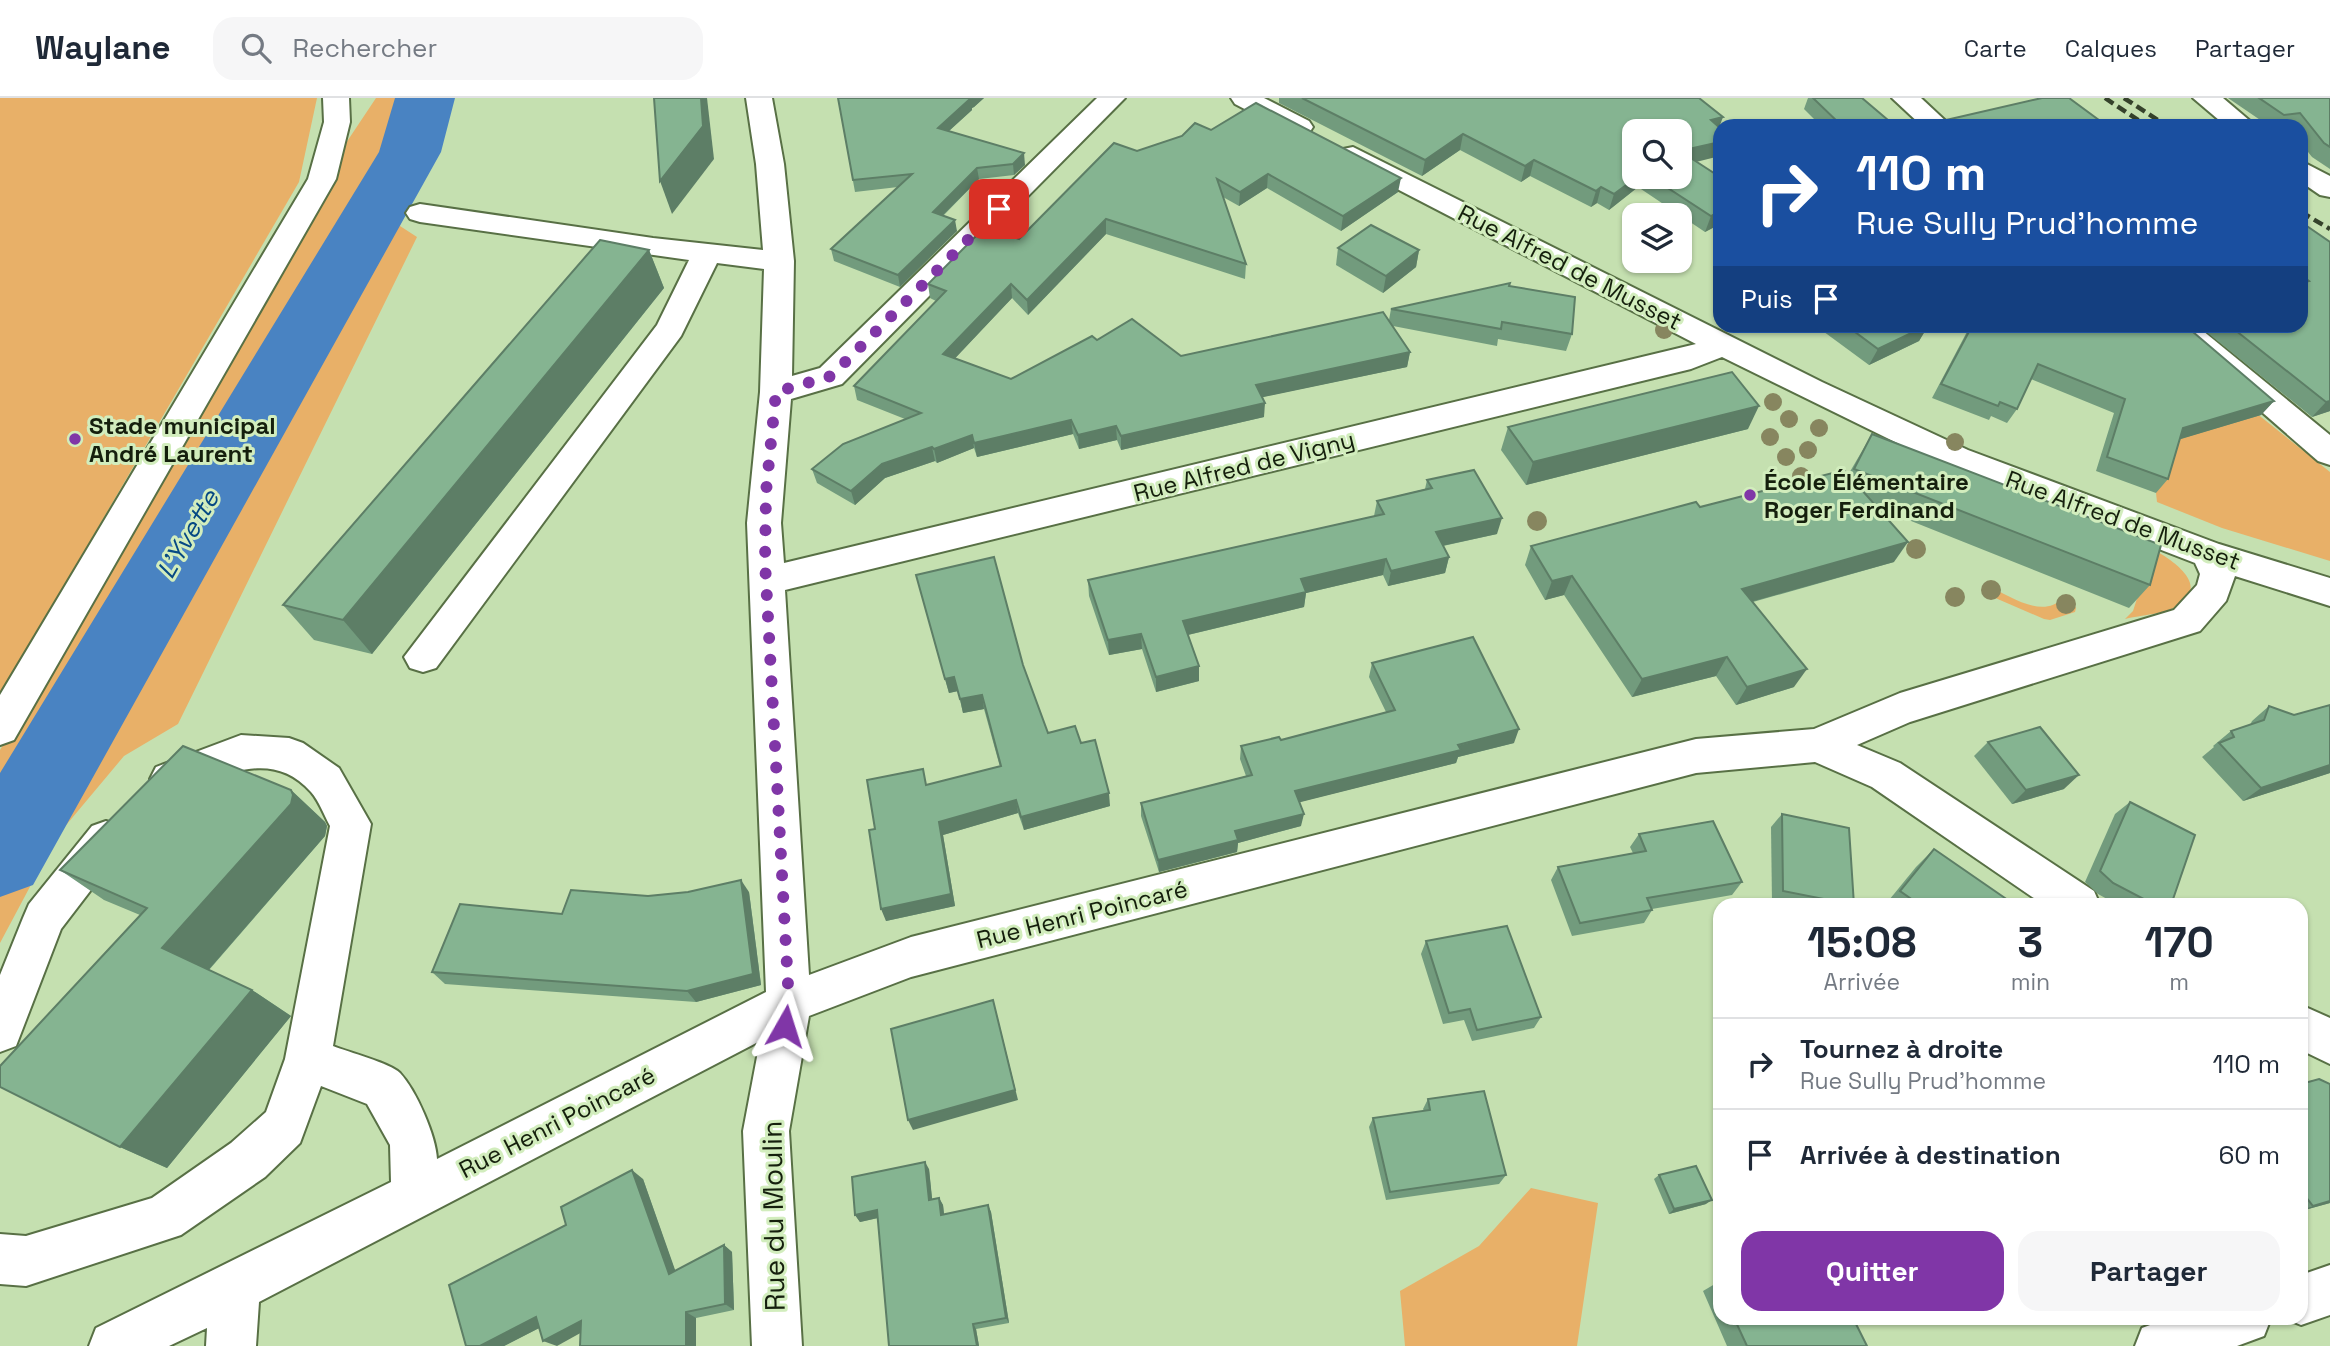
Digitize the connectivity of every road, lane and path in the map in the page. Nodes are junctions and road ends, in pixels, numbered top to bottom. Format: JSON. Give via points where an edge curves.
{"nodes":[{"id":1,"x":336,"y":98,"type":"edge"},
{"id":2,"x":759,"y":98,"type":"edge"},
{"id":3,"x":1112,"y":98,"type":"edge"},
{"id":4,"x":1244,"y":98,"type":"edge"},
{"id":5,"x":1905,"y":98,"type":"edge"},
{"id":6,"x":2206,"y":98,"type":"edge"},
{"id":7,"x":1930,"y":119,"type":"edge"},
{"id":8,"x":2234,"y":119,"type":"edge"},
{"id":9,"x":2308,"y":174,"type":"edge"},
{"id":10,"x":2330,"y":189,"type":"edge"},
{"id":11,"x":420,"y":213,"type":"dead end"},
{"id":12,"x":707,"y":253,"type":"junction"},
{"id":13,"x":779,"y":261,"type":"junction"},
{"id":14,"x":2186,"y":333,"type":"edge"},
{"id":15,"x":1723,"y":345,"type":"junction"},
{"id":16,"x":776,"y":392,"type":"junction"},
{"id":17,"x":2330,"y":453,"type":"edge"},
{"id":18,"x":2208,"y":554,"type":"junction"},
{"id":19,"x":765,"y":581,"type":"junction"},
{"id":20,"x":2330,"y":592,"type":"edge"},
{"id":21,"x":423,"y":657,"type":"dead end"},
{"id":22,"x":0,"y":729,"type":"edge"},
{"id":23,"x":1817,"y":745,"type":"junction"},
{"id":24,"x":2069,"y":898,"type":"edge"},
{"id":25,"x":789,"y":1003,"type":"junction"},
{"id":26,"x":2308,"y":1030,"type":"edge"},
{"id":27,"x":0,"y":1031,"type":"edge"},
{"id":28,"x":2330,"y":1041,"type":"edge"},
{"id":29,"x":308,"y":1059,"type":"junction"},
{"id":30,"x":415,"y":1196,"type":"junction"},
{"id":31,"x":0,"y":1259,"type":"edge"},
{"id":32,"x":236,"y":1288,"type":"junction"},
{"id":33,"x":2330,"y":1290,"type":"edge"},
{"id":34,"x":2308,"y":1298,"type":"edge"},
{"id":35,"x":2224,"y":1325,"type":"edge"},
{"id":36,"x":114,"y":1346,"type":"edge"},
{"id":37,"x":231,"y":1346,"type":"edge"},
{"id":38,"x":777,"y":1346,"type":"edge"},
{"id":39,"x":2160,"y":1346,"type":"edge"}],
"edges":[{"from":1,"to":22,"type":"street","via":[[337,122],[322,179]]},
{"from":2,"to":13,"type":"street","name":"Rue du Moulin"},
{"from":3,"to":16,"type":"street","via":[[831,376]]},
{"from":4,"to":15,"type":"street","name":"Rue Alfred de Musset"},
{"from":5,"to":7,"type":"street"},
{"from":6,"to":8,"type":"street"},
{"from":9,"to":10,"type":"street"},
{"from":11,"to":12,"type":"street"},
{"from":12,"to":13,"type":"street"},
{"from":12,"to":21,"type":"street","via":[[670,329]]},
{"from":13,"to":16,"type":"street","name":"Rue du Moulin"},
{"from":14,"to":17,"type":"street"},
{"from":15,"to":18,"type":"street","name":"Rue Alfred de Musset","via":[[1956,457]]},
{"from":15,"to":19,"type":"street","name":"Rue Alfred de Vigny","via":[[1678,361]]},
{"from":16,"to":19,"type":"street","name":"Rue du Moulin","via":[[766,492]]},
{"from":18,"to":20,"type":"street","name":"Rue Alfred de Musset"},
{"from":18,"to":23,"type":"street","via":[[2218,574],[2213,591],[2187,621],[1900,709]]},
{"from":19,"to":25,"type":"street","name":"Rue du Moulin"},
{"from":23,"to":24,"type":"street","name":"Rue Henri Poincaré","via":[[1886,775]]},
{"from":23,"to":25,"type":"street","name":"Rue Henri Poincaré","via":[[1696,756],[911,957]]},
{"from":25,"to":30,"type":"street","name":"Rue Henri Poincaré"},
{"from":25,"to":38,"type":"street","name":"Rue du Moulin","via":[[766,1131]]},
{"from":26,"to":28,"type":"street"},
{"from":27,"to":29,"type":"street","via":[[44,918],[139,805],[172,777],[241,751],[289,755],[325,780],[351,824]]},
{"from":29,"to":30,"type":"street","via":[[383,1088],[413,1141]]},
{"from":29,"to":31,"type":"street","via":[[284,1127],[248,1160],[164,1217],[26,1261]]},
{"from":30,"to":32,"type":"street","name":"Rue Henri Poincaré"},
{"from":32,"to":36,"type":"street","name":"Rue Henri Poincaré"},
{"from":32,"to":37,"type":"street"},
{"from":33,"to":34,"type":"street"},
{"from":35,"to":39,"type":"street"}]}
